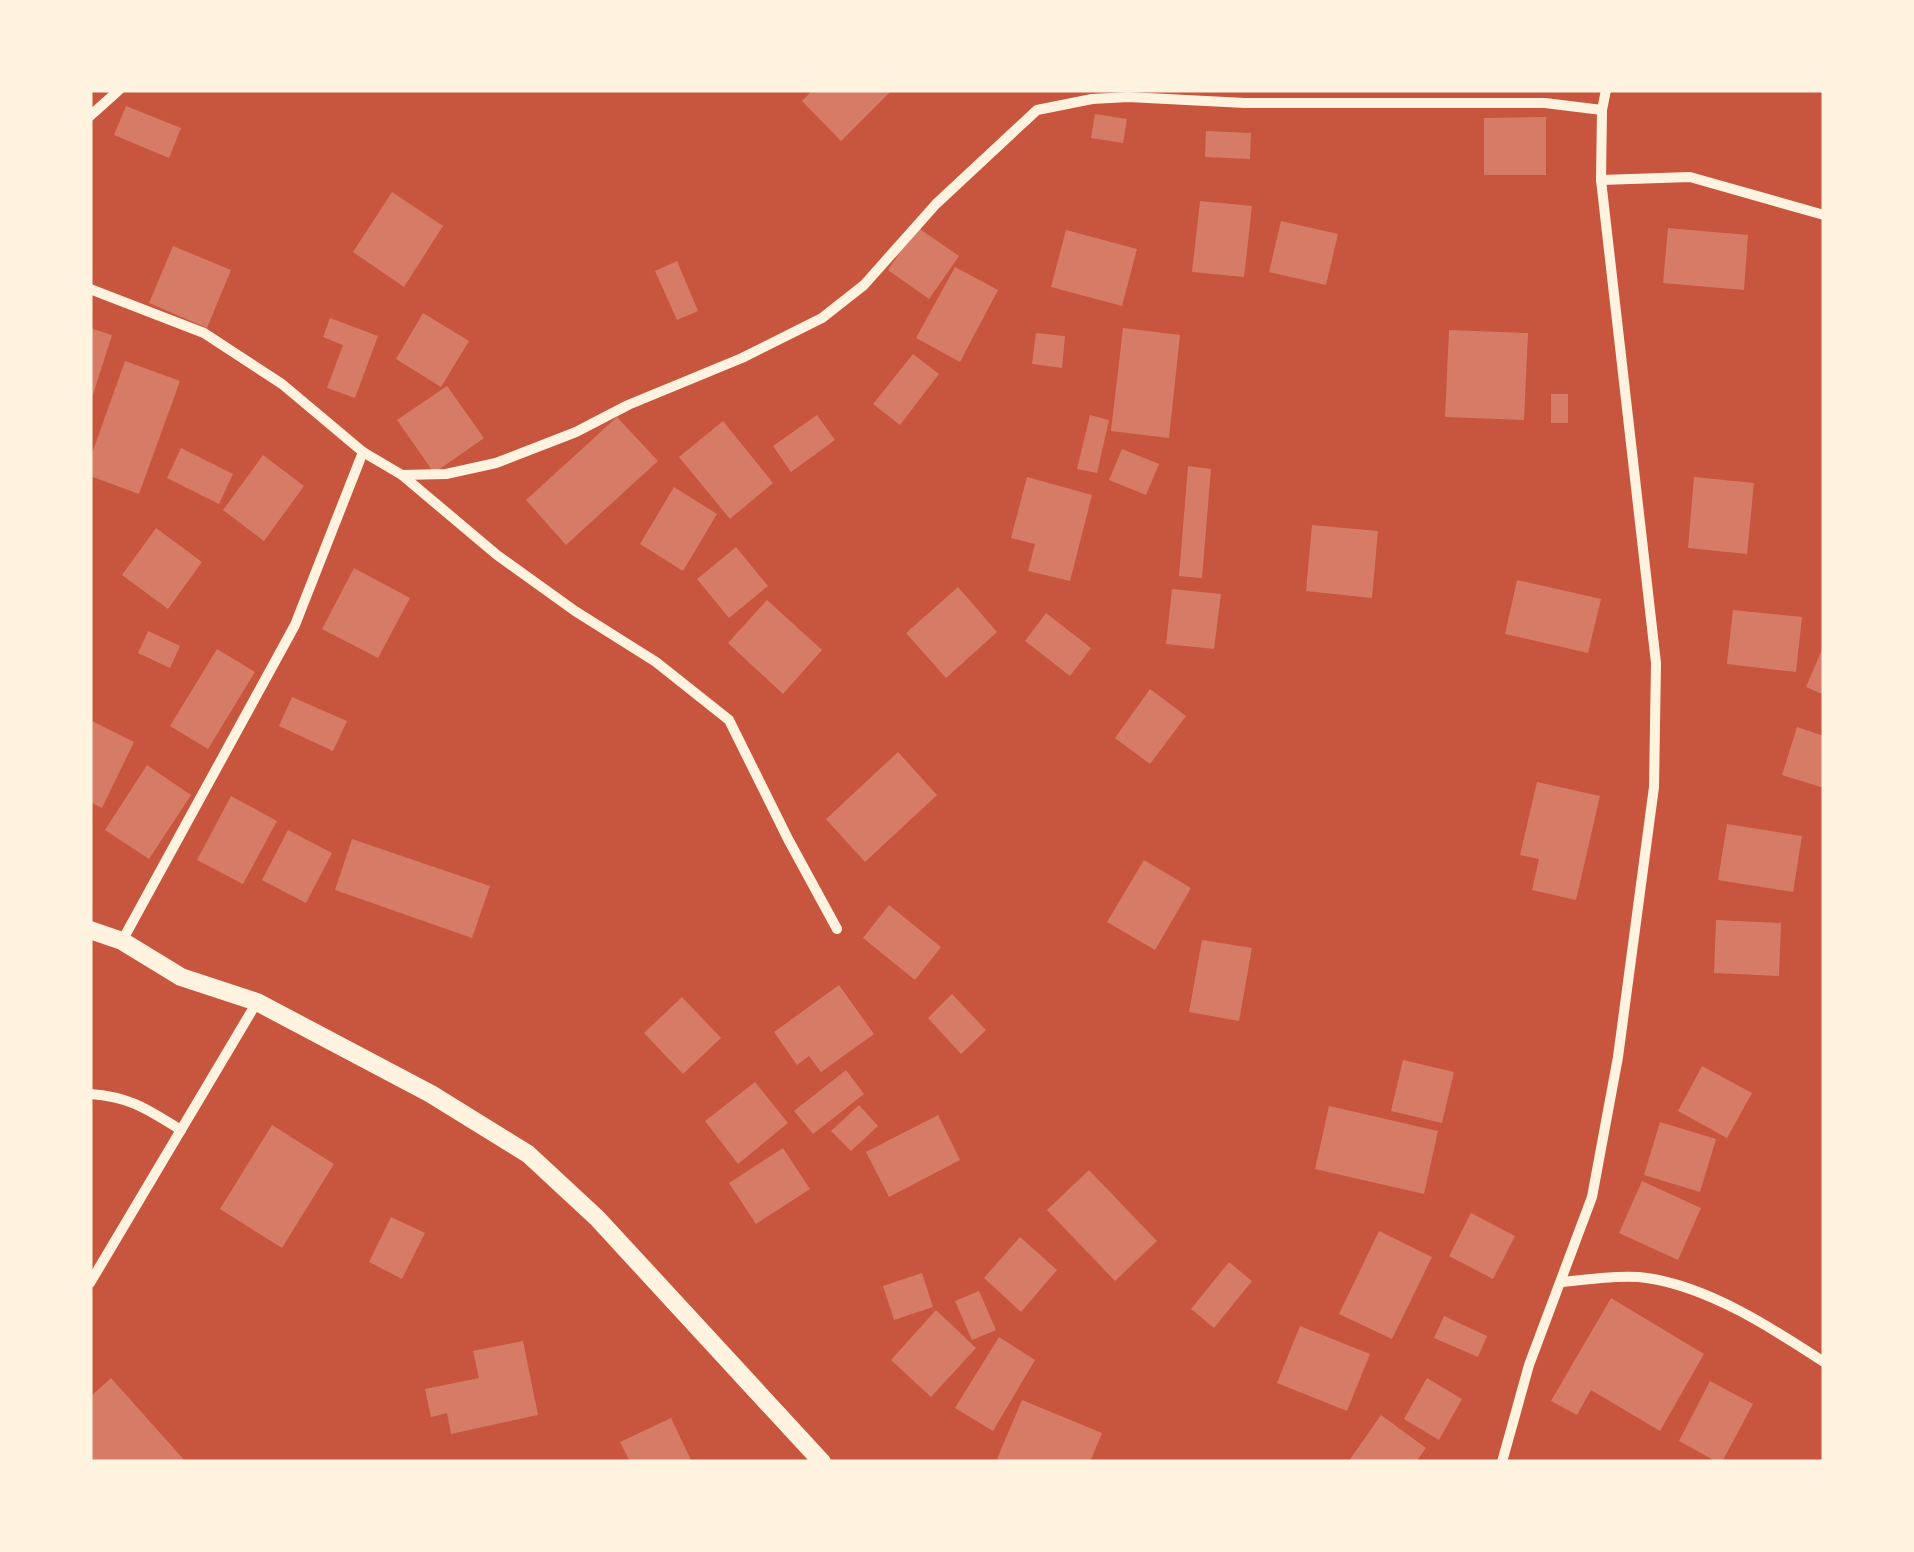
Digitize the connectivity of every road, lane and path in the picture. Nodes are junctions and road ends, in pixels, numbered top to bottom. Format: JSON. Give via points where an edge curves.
{"nodes":[{"id":1,"x":119,"y":90,"type":"edge"},
{"id":2,"x":1606,"y":90,"type":"edge"},
{"id":3,"x":1602,"y":110,"type":"junction"},
{"id":4,"x":90,"y":116,"type":"edge"},
{"id":5,"x":1601,"y":180,"type":"junction"},
{"id":6,"x":1824,"y":215,"type":"edge"},
{"id":7,"x":90,"y":288,"type":"edge"},
{"id":8,"x":363,"y":452,"type":"junction"},
{"id":9,"x":402,"y":475,"type":"junction"},
{"id":10,"x":838,"y":929,"type":"dead end"},
{"id":11,"x":90,"y":930,"type":"edge"},
{"id":12,"x":122,"y":942,"type":"junction"},
{"id":13,"x":257,"y":1002,"type":"junction"},
{"id":14,"x":90,"y":1094,"type":"edge"},
{"id":15,"x":180,"y":1130,"type":"junction"},
{"id":16,"x":1561,"y":1282,"type":"junction"},
{"id":17,"x":90,"y":1283,"type":"edge"},
{"id":18,"x":1824,"y":1362,"type":"edge"},
{"id":19,"x":822,"y":1462,"type":"edge"},
{"id":20,"x":1502,"y":1462,"type":"edge"}],
"edges":[{"from":1,"to":4,"type":"street"},
{"from":2,"to":3,"type":"street"},
{"from":3,"to":5,"type":"street"},
{"from":3,"to":9,"type":"street","via":[[1546,103],[1128,97],[1037,110],[822,318],[496,463]]},
{"from":5,"to":6,"type":"street","via":[[1690,177]]},
{"from":5,"to":16,"type":"street","via":[[1656,663],[1654,786],[1596,1179]]},
{"from":7,"to":8,"type":"street","via":[[204,333],[282,384]]},
{"from":8,"to":9,"type":"street"},
{"from":8,"to":12,"type":"street","via":[[295,625]]},
{"from":9,"to":10,"type":"street","via":[[497,555],[729,720]]},
{"from":11,"to":12,"type":"street"},
{"from":12,"to":13,"type":"street","via":[[181,977]]},
{"from":13,"to":15,"type":"street"},
{"from":13,"to":19,"type":"street","via":[[528,1154]]},
{"from":14,"to":15,"type":"street","via":[[135,1102]]},
{"from":15,"to":17,"type":"street"},
{"from":16,"to":18,"type":"street","via":[[1644,1277],[1698,1290]]},
{"from":16,"to":20,"type":"street"}]}
